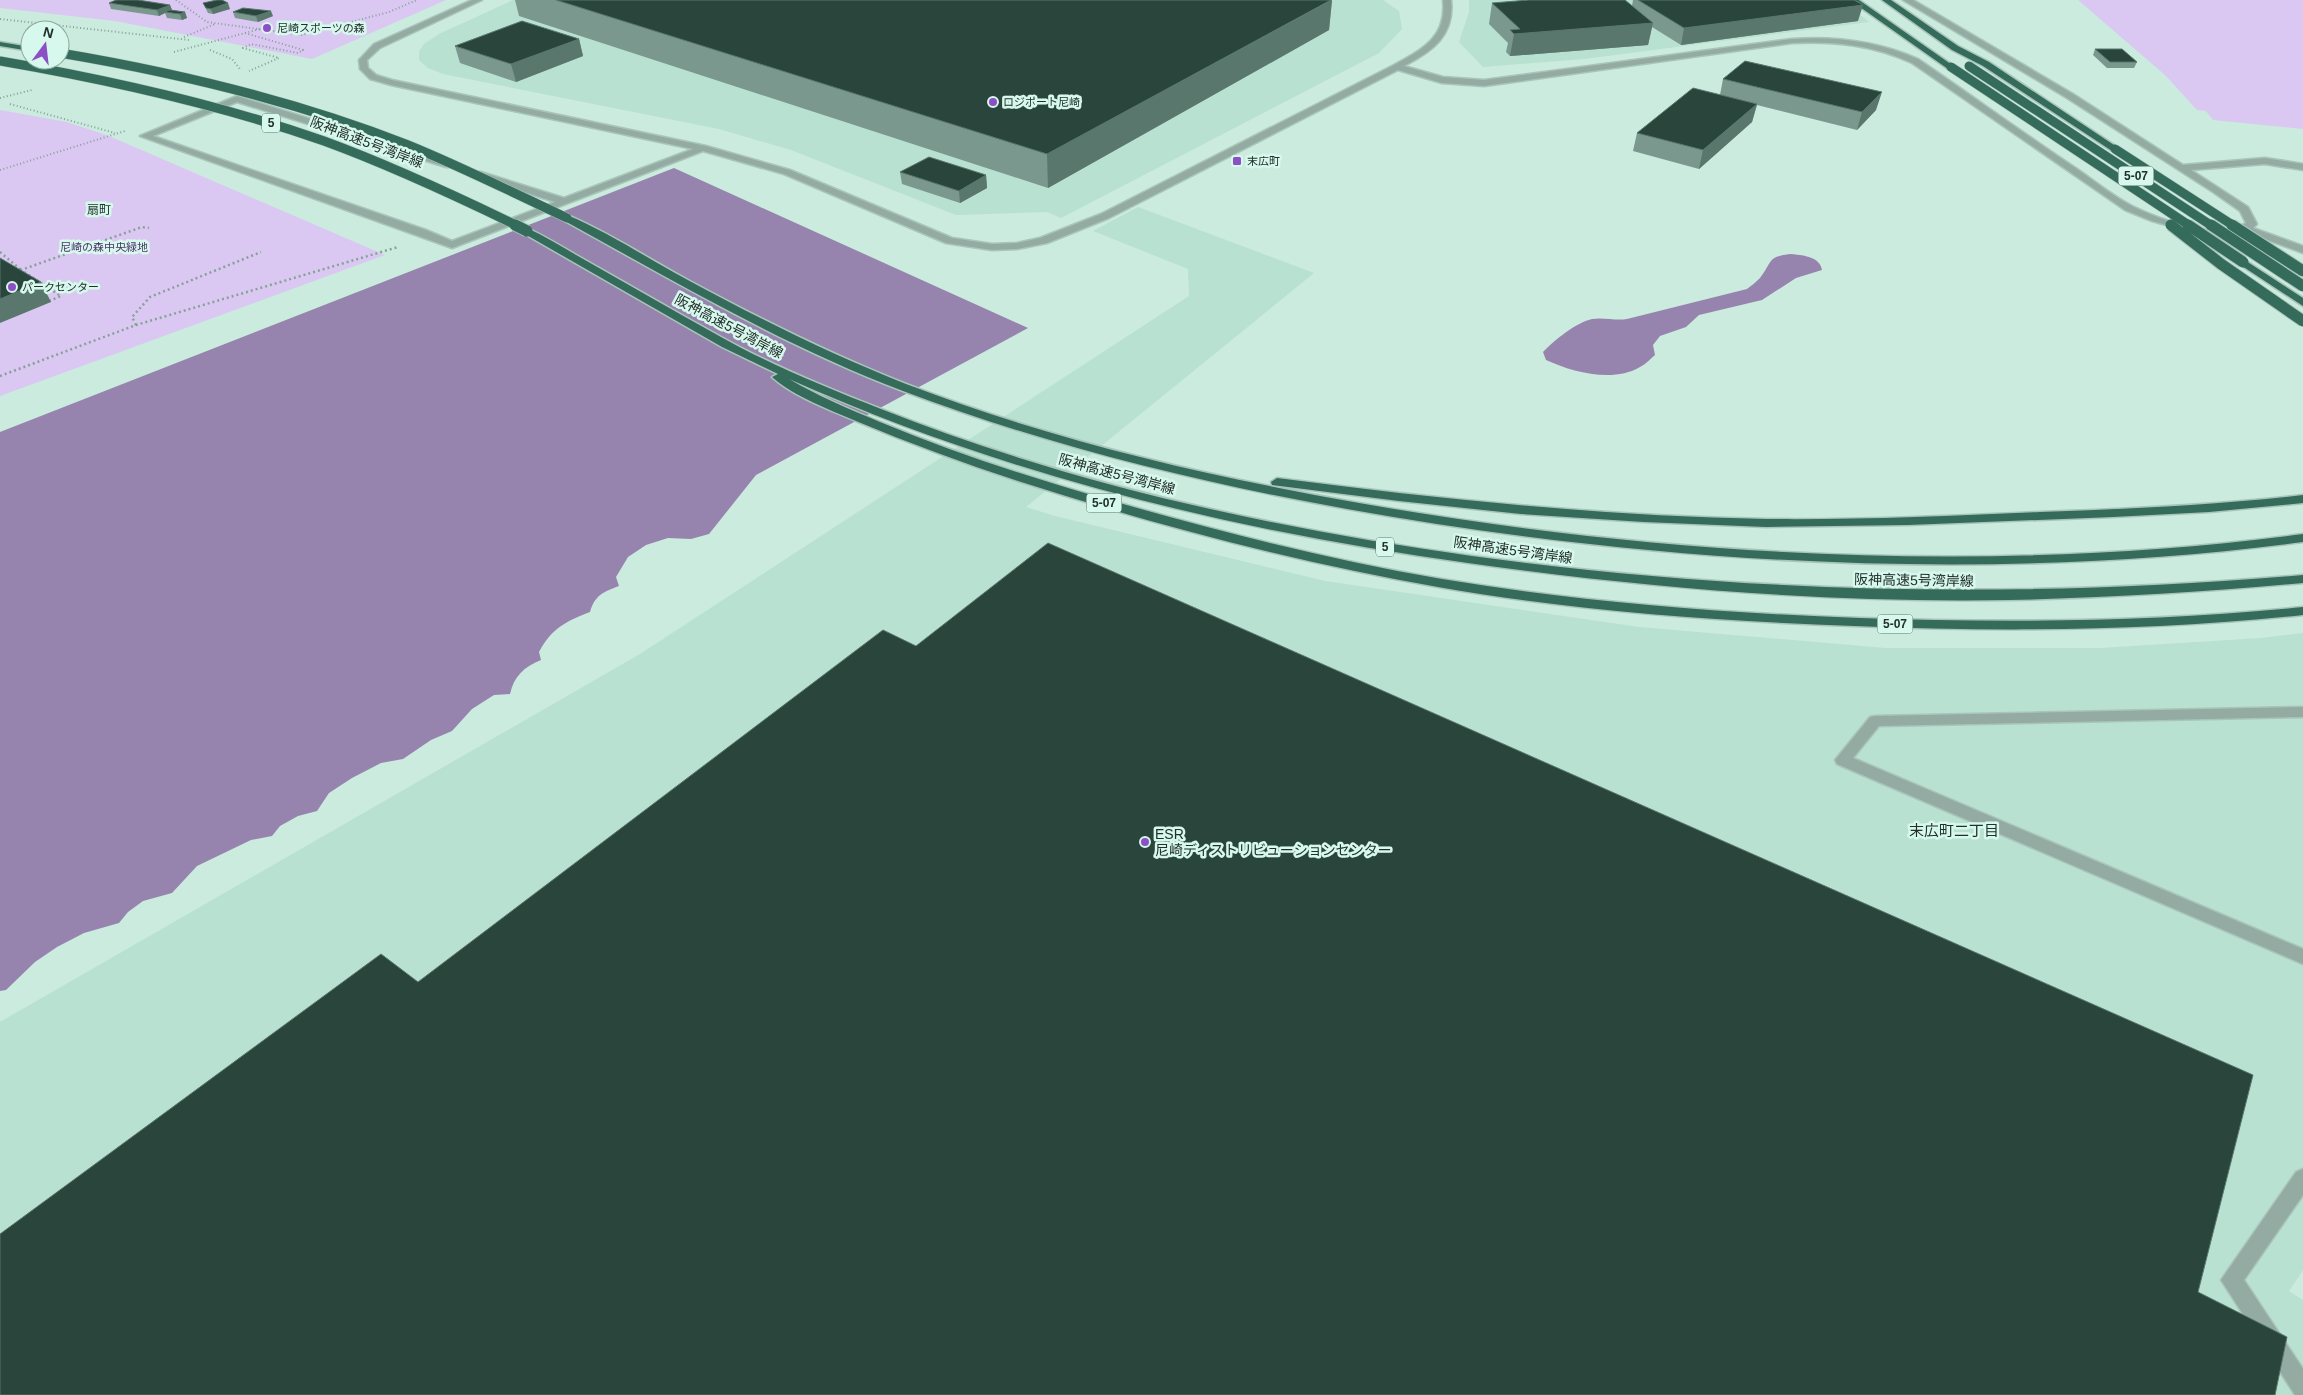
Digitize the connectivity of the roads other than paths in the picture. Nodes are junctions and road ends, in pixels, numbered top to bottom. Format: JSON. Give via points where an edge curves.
{"nodes":[{"id":1,"x":478,"y":0,"type":"edge"},
{"id":2,"x":1447,"y":0,"type":"edge"},
{"id":3,"x":1854,"y":0,"type":"edge"},
{"id":4,"x":1886,"y":0,"type":"edge"},
{"id":5,"x":1907,"y":0,"type":"edge"},
{"id":6,"x":0,"y":44,"type":"edge"},
{"id":7,"x":20,"y":47,"type":"edge"},
{"id":8,"x":1955,"y":48,"type":"junction"},
{"id":9,"x":70,"y":55,"type":"edge"},
{"id":10,"x":0,"y":61,"type":"edge"},
{"id":11,"x":1397,"y":68,"type":"junction"},
{"id":12,"x":703,"y":148,"type":"junction"},
{"id":13,"x":2074,"y":149,"type":"junction"},
{"id":14,"x":2303,"y":167,"type":"edge"},
{"id":15,"x":2179,"y":168,"type":"junction"},
{"id":16,"x":566,"y":202,"type":"junction"},
{"id":17,"x":2247,"y":229,"type":"junction"},
{"id":18,"x":2222,"y":233,"type":"junction"},
{"id":19,"x":2303,"y":250,"type":"edge"},
{"id":20,"x":2303,"y":264,"type":"edge"},
{"id":21,"x":2303,"y":271,"type":"edge"},
{"id":22,"x":2303,"y":286,"type":"edge"},
{"id":23,"x":2303,"y":303,"type":"edge"},
{"id":24,"x":2303,"y":321,"type":"edge"},
{"id":25,"x":742,"y":353,"type":"junction"},
{"id":26,"x":1074,"y":444,"type":"junction"},
{"id":27,"x":2303,"y":499,"type":"edge"},
{"id":28,"x":2303,"y":538,"type":"edge"},
{"id":29,"x":2303,"y":578,"type":"edge"},
{"id":30,"x":2303,"y":611,"type":"edge"},
{"id":31,"x":2303,"y":712,"type":"edge"},
{"id":32,"x":2303,"y":957,"type":"edge"},
{"id":33,"x":2303,"y":1178,"type":"edge"},
{"id":34,"x":2303,"y":1388,"type":"edge"}],
"edges":[{"from":1,"to":12,"type":"street","via":[[377,46],[363,60],[364,69],[374,77],[391,82]]},
{"from":2,"to":11,"type":"street","via":[[1448,19],[1438,38],[1424,52]]},
{"from":3,"to":13,"type":"highway","number":"5-07","bridge":true},
{"from":4,"to":8,"type":"highway","number":"5-07"},
{"from":5,"to":15,"type":"street","via":[[2070,96]]},
{"from":6,"to":7,"type":"highway"},
{"from":8,"to":21,"type":"highway","number":"5-07","bridge":true,"via":[[1986,64]]},
{"from":8,"to":22,"type":"highway","number":"5-07","bridge":true,"via":[[1969,66]]},
{"from":9,"to":26,"type":"highway","name":"阪神高速5号湾岸線","number":"5","bridge":true,"via":[[229,88],[415,148],[567,218],[848,364]]},
{"from":10,"to":25,"type":"highway","name":"阪神高速5号湾岸線","number":"5","bridge":true,"via":[[191,100],[274,124],[369,158],[417,177],[527,231]]},
{"from":11,"to":12,"type":"street","via":[[1105,216],[1043,241],[1017,246],[992,247],[950,240],[787,172]]},
{"from":11,"to":18,"type":"street","via":[[1442,80],[1484,83],[1792,41],[1814,39],[1861,43],[1916,61],[2130,208],[2184,227]]},
{"from":12,"to":16,"type":"street"},
{"from":13,"to":23,"type":"highway","number":"5-07","bridge":true},
{"from":13,"to":24,"type":"highway","number":"5-07","bridge":true,"via":[[2221,264]]},
{"from":14,"to":15,"type":"street","via":[[2265,161]]},
{"from":15,"to":17,"type":"street","via":[[2244,209],[2252,224]]},
{"from":16,"to":16,"type":"street","via":[[452,244],[145,136],[238,99]]},
{"from":17,"to":18,"type":"street","via":[[2234,234]]},
{"from":17,"to":19,"type":"street"},
{"from":18,"to":20,"type":"street"},
{"from":25,"to":29,"type":"highway","name":"阪神高速5号湾岸線","number":"5","via":[[894,418],[1046,470],[1249,522],[1463,559],[1696,586],[1905,595],[2126,593]]},
{"from":25,"to":30,"type":"highway","number":"5-07","via":[[800,391],[928,446],[1024,480],[1284,550],[1384,573],[1488,591],[1704,614],[1935,625],[2168,623]]},
{"from":26,"to":27,"type":"highway","via":[[1265,480],[1360,493],[1670,519],[1877,523],[2152,511]]},
{"from":26,"to":28,"type":"highway","name":"阪神高速5号湾岸線","number":"5","via":[[1175,470],[1377,511],[1481,527],[1688,550],[1790,557],[1997,559],[2162,552]]},
{"from":31,"to":32,"type":"street","via":[[1875,721],[1843,760]]},
{"from":33,"to":34,"type":"street","via":[[2232,1280]]}]}
